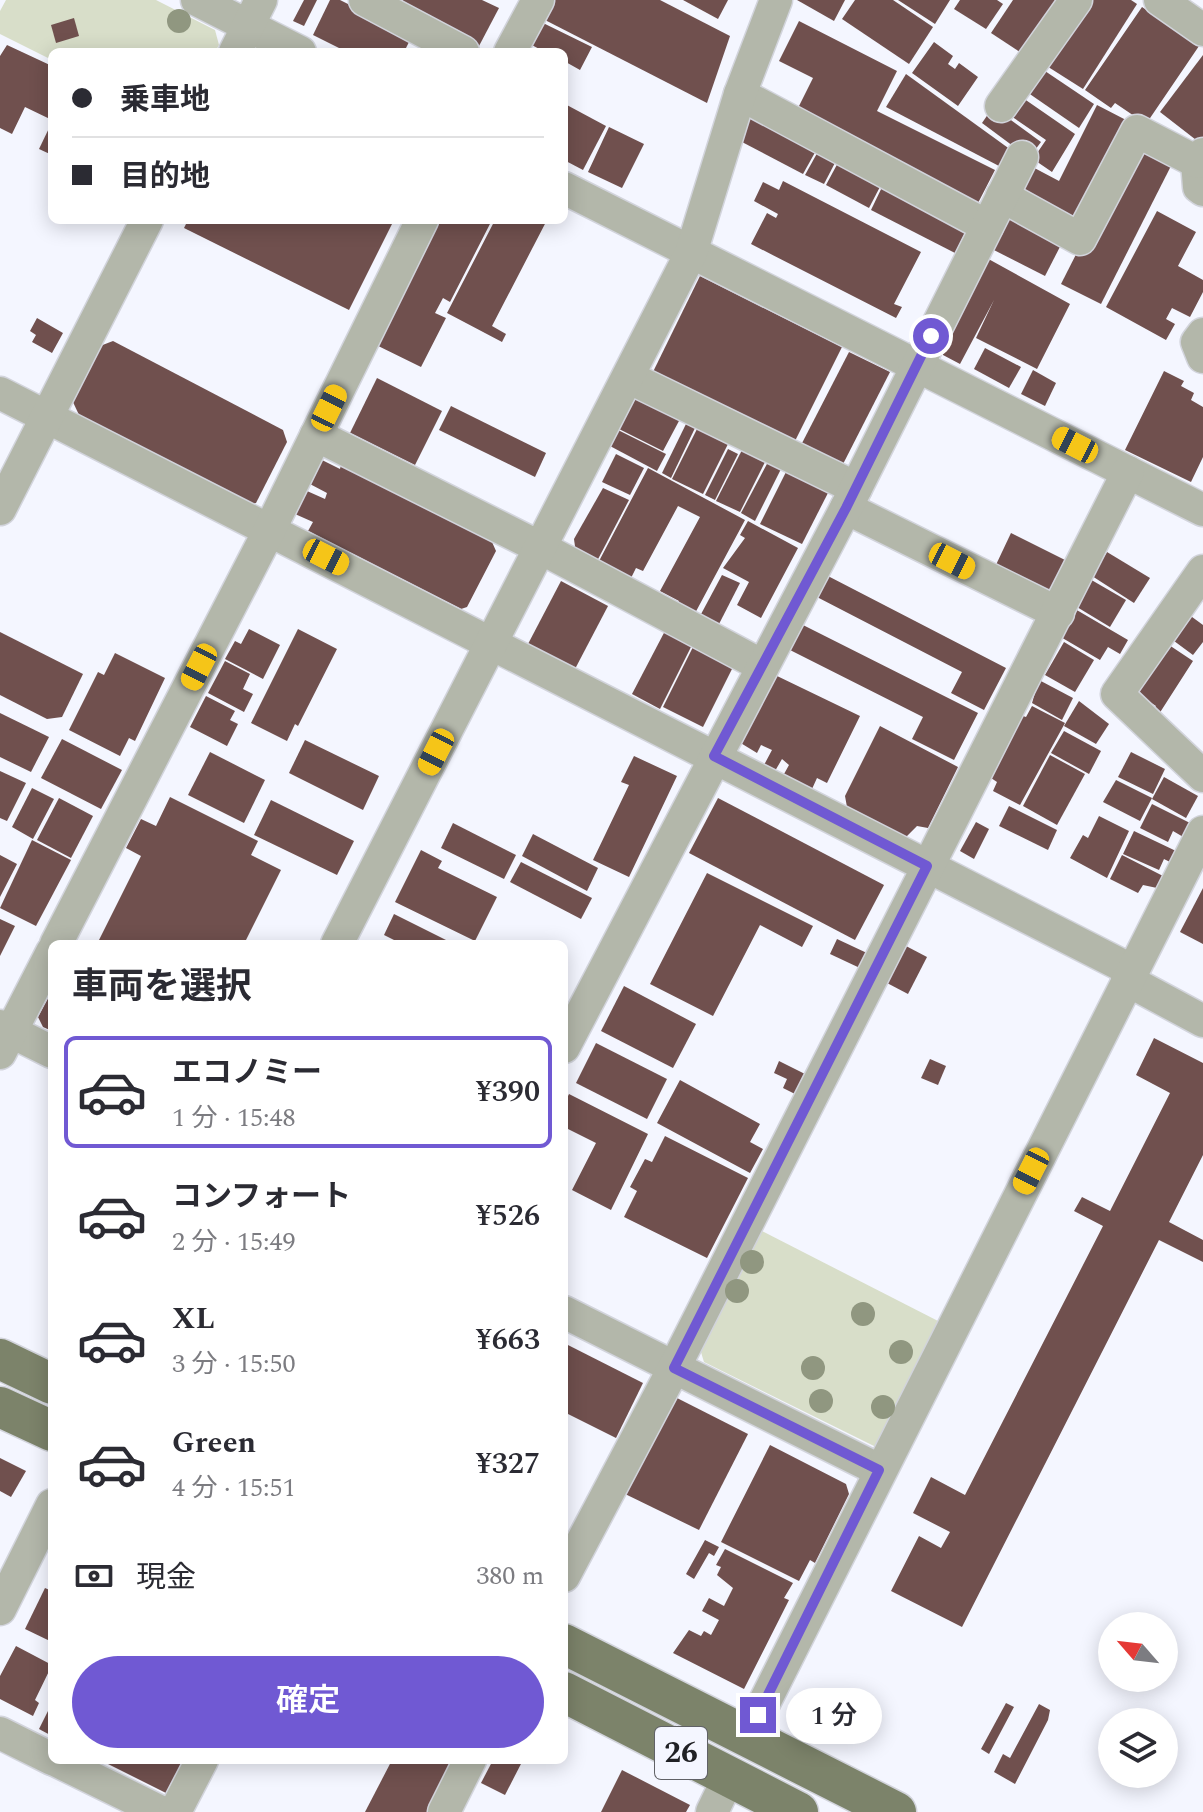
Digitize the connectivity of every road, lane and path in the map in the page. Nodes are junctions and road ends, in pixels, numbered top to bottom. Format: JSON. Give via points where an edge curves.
{"nodes":[{"id":1,"x":197,"y":0,"type":"edge"},
{"id":2,"x":365,"y":0,"type":"edge"},
{"id":3,"x":538,"y":0,"type":"edge"},
{"id":4,"x":776,"y":0,"type":"edge"},
{"id":5,"x":1076,"y":0,"type":"edge"},
{"id":6,"x":1160,"y":0,"type":"edge"},
{"id":7,"x":248,"y":26,"type":"edge"},
{"id":8,"x":1203,"y":30,"type":"edge"},
{"id":9,"x":292,"y":48,"type":"edge"},
{"id":10,"x":455,"y":48,"type":"edge"},
{"id":11,"x":512,"y":48,"type":"edge"},
{"id":12,"x":740,"y":94,"type":"junction"},
{"id":13,"x":1001,"y":106,"type":"dead end"},
{"id":14,"x":1022,"y":157,"type":"dead end"},
{"id":15,"x":1201,"y":169,"type":"edge"},
{"id":16,"x":568,"y":190,"type":"edge"},
{"id":17,"x":1002,"y":196,"type":"junction"},
{"id":18,"x":145,"y":224,"type":"edge"},
{"id":19,"x":420,"y":224,"type":"edge"},
{"id":20,"x":987,"y":226,"type":"junction"},
{"id":21,"x":691,"y":253,"type":"junction"},
{"id":22,"x":1203,"y":334,"type":"edge"},
{"id":23,"x":1203,"y":357,"type":"edge"},
{"id":24,"x":917,"y":364,"type":"junction"},
{"id":25,"x":628,"y":377,"type":"junction"},
{"id":26,"x":0,"y":393,"type":"edge"},
{"id":27,"x":46,"y":416,"type":"junction"},
{"id":28,"x":316,"y":435,"type":"junction"},
{"id":29,"x":1128,"y":472,"type":"junction"},
{"id":30,"x":851,"y":498,"type":"junction"},
{"id":31,"x":0,"y":509,"type":"edge"},
{"id":32,"x":1203,"y":510,"type":"edge"},
{"id":33,"x":270,"y":529,"type":"junction"},
{"id":34,"x":541,"y":548,"type":"junction"},
{"id":35,"x":1203,"y":571,"type":"edge"},
{"id":36,"x":1058,"y":613,"type":"junction"},
{"id":37,"x":493,"y":642,"type":"junction"},
{"id":38,"x":763,"y":666,"type":"junction"},
{"id":39,"x":714,"y":756,"type":"junction"},
{"id":40,"x":1203,"y":776,"type":"edge"},
{"id":41,"x":1203,"y":832,"type":"edge"},
{"id":42,"x":927,"y":866,"type":"junction"},
{"id":43,"x":58,"y":940,"type":"edge"},
{"id":44,"x":339,"y":940,"type":"edge"},
{"id":45,"x":48,"y":959,"type":"edge"},
{"id":46,"x":1130,"y":975,"type":"junction"},
{"id":47,"x":1203,"y":1021,"type":"edge"},
{"id":48,"x":4,"y":1037,"type":"edge"},
{"id":49,"x":568,"y":1039,"type":"edge"},
{"id":50,"x":48,"y":1051,"type":"edge"},
{"id":51,"x":568,"y":1314,"type":"edge"},
{"id":52,"x":0,"y":1359,"type":"edge"},
{"id":53,"x":674,"y":1368,"type":"junction"},
{"id":54,"x":48,"y":1382,"type":"edge"},
{"id":55,"x":0,"y":1407,"type":"edge"},
{"id":56,"x":48,"y":1429,"type":"edge"},
{"id":57,"x":879,"y":1470,"type":"junction"},
{"id":58,"x":48,"y":1513,"type":"edge"},
{"id":59,"x":568,"y":1568,"type":"edge"},
{"id":60,"x":0,"y":1609,"type":"edge"},
{"id":61,"x":568,"y":1646,"type":"edge"},
{"id":62,"x":568,"y":1695,"type":"edge"},
{"id":63,"x":0,"y":1733,"type":"edge"},
{"id":64,"x":747,"y":1737,"type":"junction"},
{"id":65,"x":48,"y":1757,"type":"edge"},
{"id":66,"x":63,"y":1764,"type":"edge"},
{"id":67,"x":200,"y":1764,"type":"edge"},
{"id":68,"x":468,"y":1764,"type":"edge"},
{"id":69,"x":720,"y":1795,"type":"edge"},
{"id":70,"x":161,"y":1812,"type":"edge"},
{"id":71,"x":175,"y":1812,"type":"edge"},
{"id":72,"x":444,"y":1812,"type":"edge"},
{"id":73,"x":798,"y":1812,"type":"edge"},
{"id":74,"x":896,"y":1812,"type":"edge"}],
"edges":[{"from":1,"to":7,"type":"street"},
{"from":2,"to":10,"type":"street"},
{"from":3,"to":11,"type":"street"},
{"from":4,"to":12,"type":"street"},
{"from":5,"to":13,"type":"street"},
{"from":6,"to":8,"type":"street"},
{"from":7,"to":9,"type":"street"},
{"from":12,"to":20,"type":"street"},
{"from":12,"to":21,"type":"street"},
{"from":14,"to":17,"type":"street"},
{"from":15,"to":17,"type":"street","via":[[1137,131],[1080,239]]},
{"from":16,"to":21,"type":"street"},
{"from":17,"to":20,"type":"street"},
{"from":18,"to":27,"type":"street"},
{"from":19,"to":28,"type":"street"},
{"from":20,"to":24,"type":"street"},
{"from":21,"to":24,"type":"street"},
{"from":21,"to":25,"type":"street"},
{"from":22,"to":23,"type":"street","via":[[1197,342]]},
{"from":24,"to":29,"type":"street"},
{"from":24,"to":30,"type":"street"},
{"from":25,"to":30,"type":"street"},
{"from":25,"to":34,"type":"street"},
{"from":26,"to":27,"type":"street"},
{"from":27,"to":31,"type":"street"},
{"from":27,"to":33,"type":"street"},
{"from":28,"to":33,"type":"street"},
{"from":28,"to":34,"type":"street"},
{"from":29,"to":32,"type":"street"},
{"from":29,"to":36,"type":"street"},
{"from":30,"to":36,"type":"street"},
{"from":30,"to":38,"type":"street"},
{"from":33,"to":37,"type":"street"},
{"from":33,"to":43,"type":"street"},
{"from":34,"to":37,"type":"street"},
{"from":34,"to":38,"type":"street"},
{"from":35,"to":40,"type":"street","via":[[1117,694]]},
{"from":36,"to":42,"type":"street"},
{"from":37,"to":39,"type":"street"},
{"from":37,"to":44,"type":"street"},
{"from":38,"to":39,"type":"street"},
{"from":39,"to":42,"type":"street"},
{"from":39,"to":49,"type":"street"},
{"from":41,"to":46,"type":"street"},
{"from":42,"to":46,"type":"street"},
{"from":42,"to":53,"type":"street"},
{"from":45,"to":48,"type":"street"},
{"from":46,"to":47,"type":"street"},
{"from":46,"to":57,"type":"street"},
{"from":48,"to":50,"type":"street"},
{"from":51,"to":53,"type":"street"},
{"from":52,"to":54,"type":"main road"},
{"from":53,"to":57,"type":"street"},
{"from":53,"to":59,"type":"street"},
{"from":55,"to":56,"type":"main road"},
{"from":57,"to":64,"type":"street"},
{"from":58,"to":60,"type":"street"},
{"from":61,"to":64,"type":"main road","number":"26"},
{"from":62,"to":69,"type":"main road","number":"26"},
{"from":63,"to":65,"type":"street"},
{"from":64,"to":74,"type":"main road","number":"26"},
{"from":66,"to":70,"type":"street"},
{"from":67,"to":71,"type":"street"},
{"from":68,"to":72,"type":"street"},
{"from":69,"to":73,"type":"main road","number":"26"}]}
